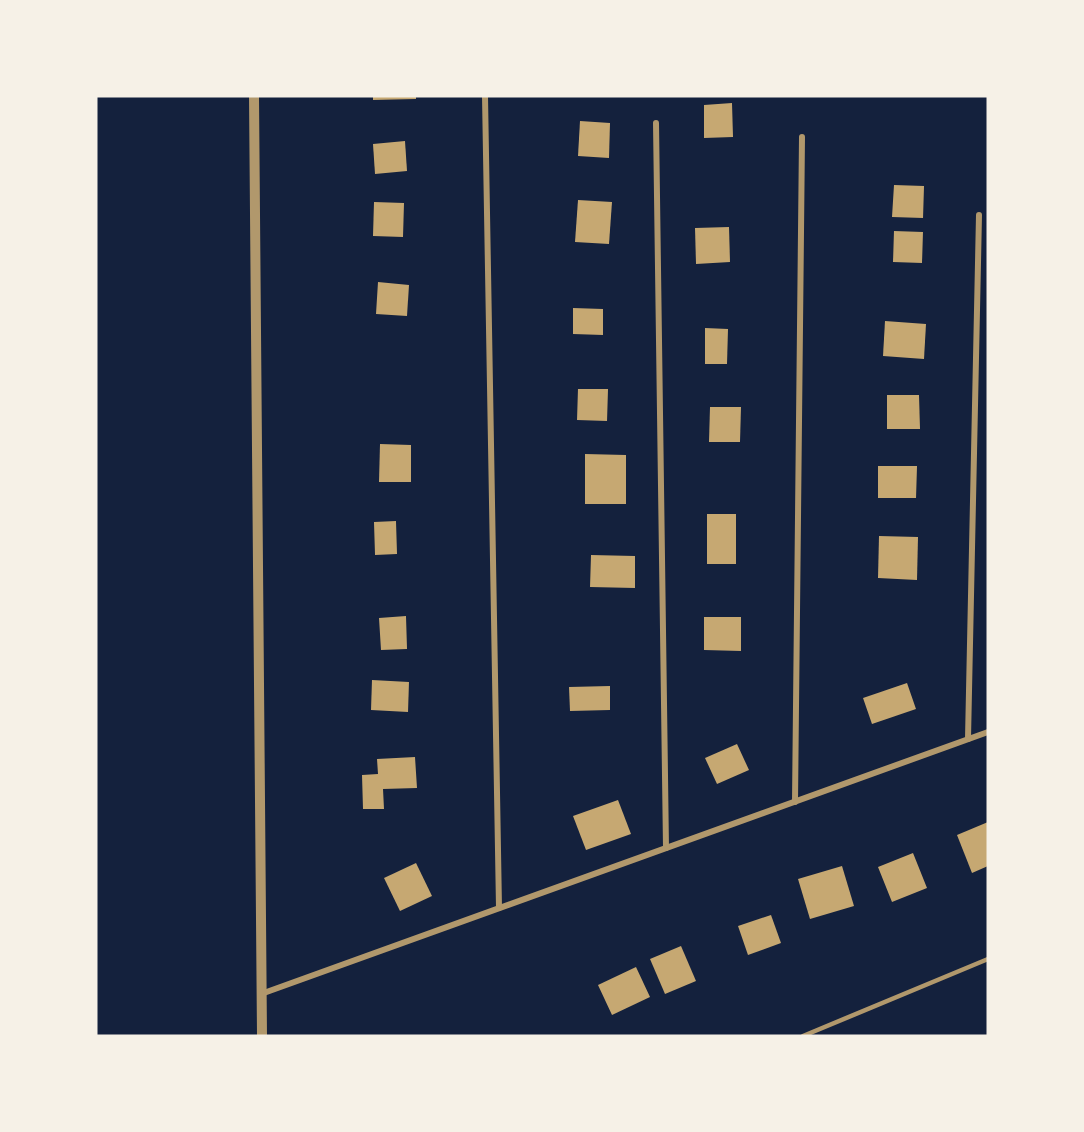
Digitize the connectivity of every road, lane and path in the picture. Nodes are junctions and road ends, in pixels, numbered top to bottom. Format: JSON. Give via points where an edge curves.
{"nodes":[{"id":1,"x":254,"y":96,"type":"edge"},
{"id":2,"x":485,"y":96,"type":"edge"},
{"id":3,"x":656,"y":123,"type":"dead end"},
{"id":4,"x":802,"y":137,"type":"dead end"},
{"id":5,"x":979,"y":215,"type":"dead end"},
{"id":6,"x":988,"y":732,"type":"edge"},
{"id":7,"x":968,"y":739,"type":"junction"},
{"id":8,"x":795,"y":802,"type":"junction"},
{"id":9,"x":666,"y":848,"type":"junction"},
{"id":10,"x":499,"y":908,"type":"junction"},
{"id":11,"x":988,"y":959,"type":"edge"},
{"id":12,"x":261,"y":994,"type":"junction"},
{"id":13,"x":262,"y":1036,"type":"edge"},
{"id":14,"x":803,"y":1036,"type":"edge"}],
"edges":[{"from":1,"to":12,"type":"street"},
{"from":2,"to":10,"type":"street"},
{"from":3,"to":9,"type":"street"},
{"from":4,"to":8,"type":"street"},
{"from":5,"to":7,"type":"street"},
{"from":6,"to":7,"type":"street"},
{"from":7,"to":8,"type":"street"},
{"from":8,"to":9,"type":"street"},
{"from":9,"to":10,"type":"street"},
{"from":10,"to":12,"type":"street"},
{"from":11,"to":14,"type":"lane"},
{"from":12,"to":13,"type":"street"}]}
